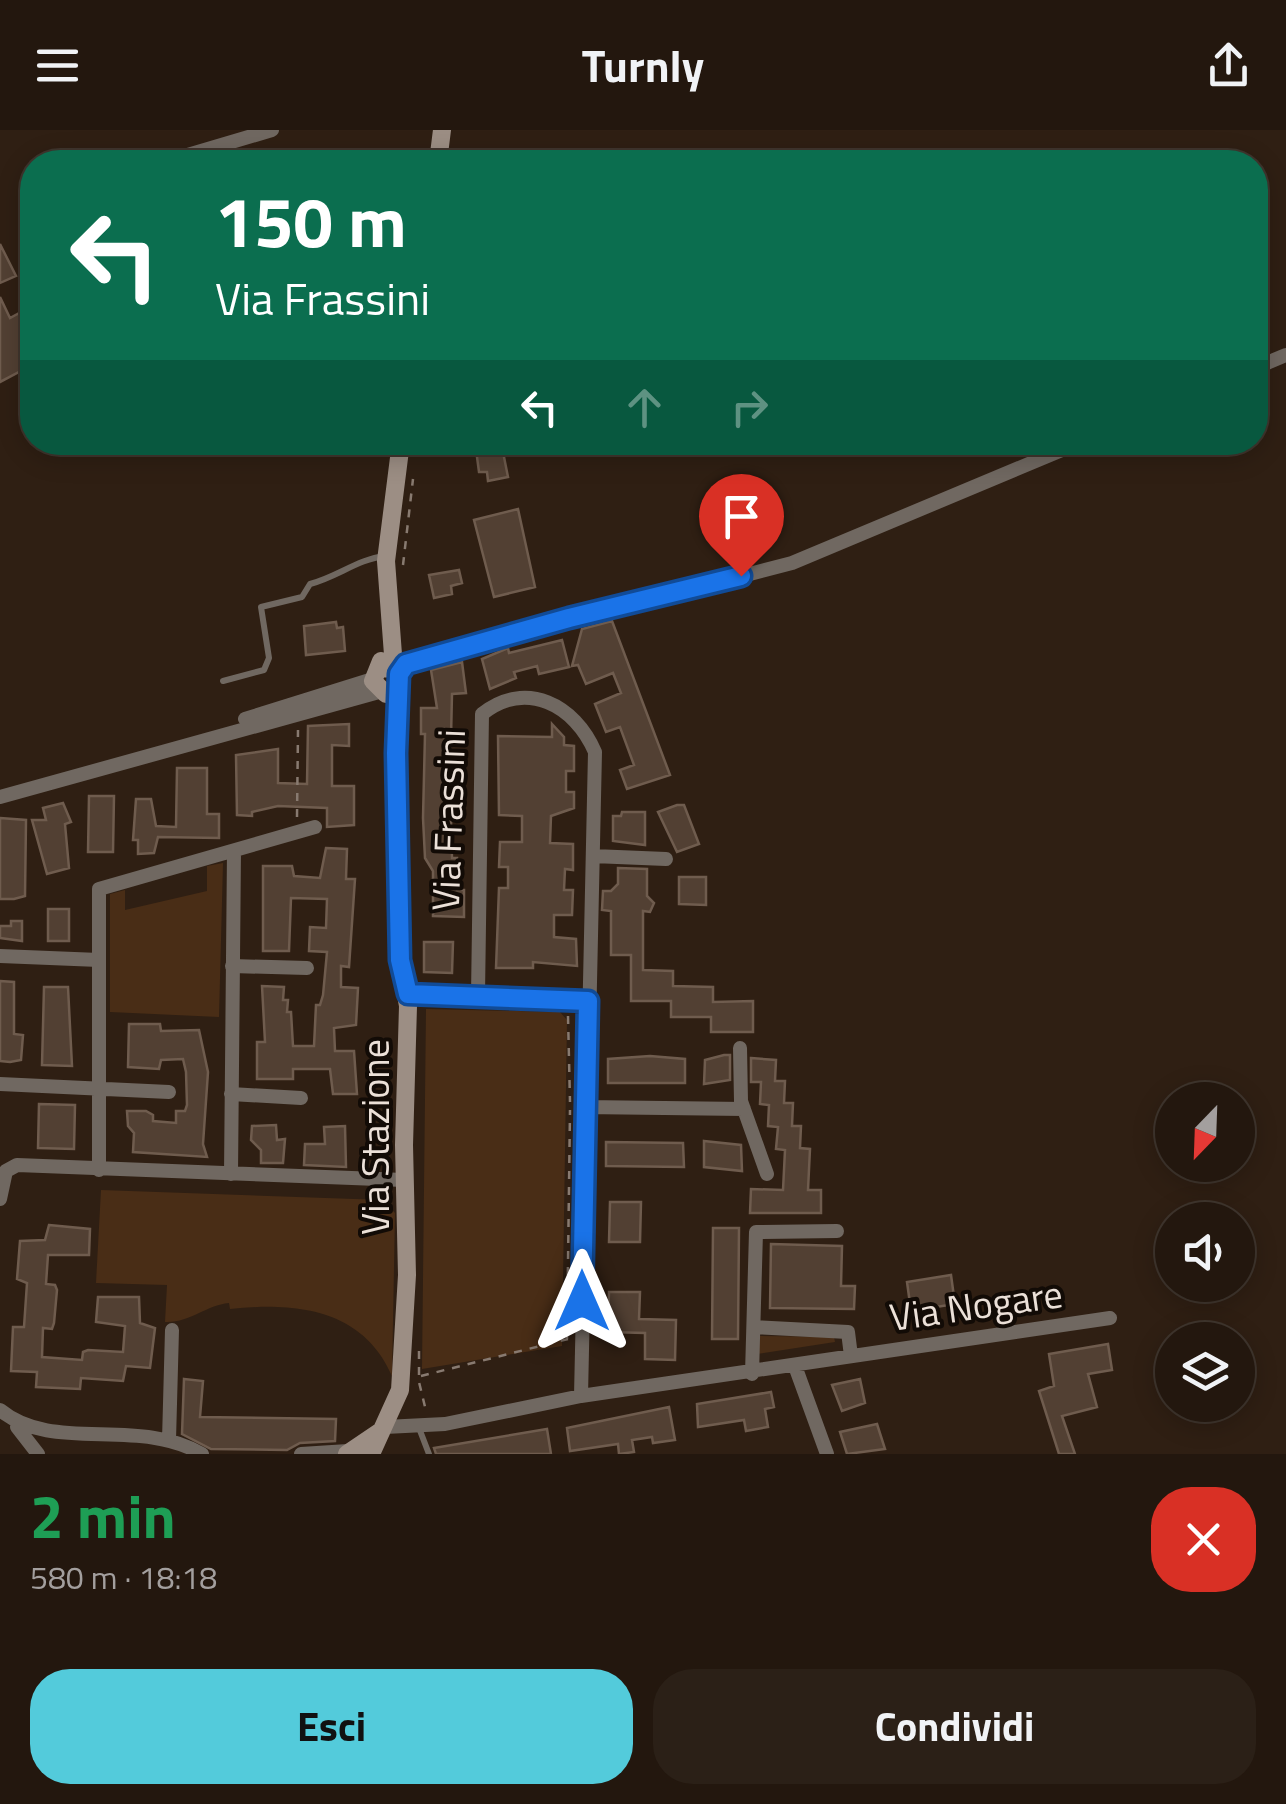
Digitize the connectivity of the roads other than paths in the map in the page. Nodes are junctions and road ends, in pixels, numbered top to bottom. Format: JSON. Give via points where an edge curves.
{"nodes":[{"id":1,"x":272,"y":130,"type":"edge"},
{"id":2,"x":204,"y":150,"type":"edge"},
{"id":3,"x":400,"y":455,"type":"edge"},
{"id":4,"x":1050,"y":455,"type":"edge"},
{"id":5,"x":395,"y":559,"type":"junction"},
{"id":6,"x":387,"y":680,"type":"junction"},
{"id":7,"x":223,"y":681,"type":"dead end"},
{"id":8,"x":0,"y":797,"type":"edge"},
{"id":9,"x":316,"y":827,"type":"dead end"},
{"id":10,"x":234,"y":850,"type":"junction"},
{"id":11,"x":594,"y":856,"type":"junction"},
{"id":12,"x":666,"y":859,"type":"dead end"},
{"id":13,"x":0,"y":956,"type":"edge"},
{"id":14,"x":99,"y":960,"type":"junction"},
{"id":15,"x":232,"y":966,"type":"junction"},
{"id":16,"x":307,"y":968,"type":"dead end"},
{"id":17,"x":408,"y":994,"type":"junction"},
{"id":18,"x":478,"y":996,"type":"junction"},
{"id":19,"x":588,"y":1001,"type":"junction"},
{"id":20,"x":740,"y":1048,"type":"dead end"},
{"id":21,"x":0,"y":1084,"type":"edge"},
{"id":22,"x":99,"y":1088,"type":"junction"},
{"id":23,"x":169,"y":1092,"type":"dead end"},
{"id":24,"x":232,"y":1094,"type":"junction"},
{"id":25,"x":301,"y":1098,"type":"dead end"},
{"id":26,"x":584,"y":1107,"type":"junction"},
{"id":27,"x":744,"y":1109,"type":"junction"},
{"id":28,"x":99,"y":1170,"type":"junction"},
{"id":29,"x":231,"y":1174,"type":"junction"},
{"id":30,"x":766,"y":1174,"type":"dead end"},
{"id":31,"x":404,"y":1180,"type":"junction"},
{"id":32,"x":0,"y":1198,"type":"edge"},
{"id":33,"x":837,"y":1231,"type":"dead end"},
{"id":34,"x":1110,"y":1318,"type":"dead end"},
{"id":35,"x":754,"y":1327,"type":"junction"},
{"id":36,"x":172,"y":1330,"type":"dead end"},
{"id":37,"x":851,"y":1356,"type":"junction"},
{"id":38,"x":795,"y":1366,"type":"junction"},
{"id":39,"x":752,"y":1374,"type":"junction"},
{"id":40,"x":581,"y":1396,"type":"junction"},
{"id":41,"x":0,"y":1410,"type":"edge"},
{"id":42,"x":16,"y":1426,"type":"junction"},
{"id":43,"x":423,"y":1427,"type":"junction"},
{"id":44,"x":385,"y":1428,"type":"junction"},
{"id":45,"x":169,"y":1440,"type":"junction"},
{"id":46,"x":359,"y":1452,"type":"edge"},
{"id":47,"x":38,"y":1454,"type":"edge"},
{"id":48,"x":202,"y":1454,"type":"edge"},
{"id":49,"x":301,"y":1454,"type":"edge"},
{"id":50,"x":428,"y":1454,"type":"edge"},
{"id":51,"x":827,"y":1454,"type":"edge"}],
"edges":[{"from":1,"to":2,"type":"street"},
{"from":3,"to":5,"type":"street"},
{"from":4,"to":6,"type":"street","via":[[792,563],[406,664]]},
{"from":5,"to":6,"type":"street"},
{"from":5,"to":7,"type":"lane","via":[[366,558],[336,578],[310,584],[302,598],[261,607],[269,658],[264,670]]},
{"from":6,"to":8,"type":"street"},
{"from":6,"to":17,"type":"street","name":"Via Stazione","via":[[396,725],[400,960]]},
{"from":9,"to":10,"type":"street"},
{"from":10,"to":14,"type":"street","via":[[100,889]]},
{"from":10,"to":15,"type":"street"},
{"from":11,"to":12,"type":"street"},
{"from":11,"to":18,"type":"street","name":"Via Frassini","via":[[595,752],[588,734],[543,697],[491,706],[478,730]]},
{"from":11,"to":19,"type":"street","name":"Via Frassini"},
{"from":13,"to":14,"type":"street"},
{"from":14,"to":22,"type":"street"},
{"from":15,"to":16,"type":"street"},
{"from":15,"to":24,"type":"street"},
{"from":17,"to":18,"type":"street"},
{"from":17,"to":31,"type":"street","name":"Via Stazione"},
{"from":18,"to":19,"type":"street"},
{"from":19,"to":26,"type":"street","name":"Via Frassini"},
{"from":20,"to":27,"type":"street"},
{"from":21,"to":22,"type":"street"},
{"from":22,"to":23,"type":"street"},
{"from":22,"to":28,"type":"street"},
{"from":24,"to":25,"type":"street"},
{"from":24,"to":29,"type":"street"},
{"from":26,"to":27,"type":"street"},
{"from":26,"to":40,"type":"street","name":"Via Frassini"},
{"from":27,"to":30,"type":"street"},
{"from":28,"to":29,"type":"street"},
{"from":28,"to":32,"type":"street","via":[[16,1165],[6,1170]]},
{"from":29,"to":31,"type":"street"},
{"from":31,"to":44,"type":"street","name":"Via Stazione","via":[[402,1376]]},
{"from":33,"to":35,"type":"street","via":[[756,1232]]},
{"from":34,"to":37,"type":"street","name":"Via Nogare"},
{"from":35,"to":37,"type":"street","name":"Via Nogare","via":[[848,1332]]},
{"from":35,"to":39,"type":"street"},
{"from":36,"to":45,"type":"street"},
{"from":37,"to":38,"type":"street","name":"Via Nogare"},
{"from":38,"to":39,"type":"street","name":"Via Nogare"},
{"from":38,"to":51,"type":"street"},
{"from":39,"to":40,"type":"street","name":"Via Nogare"},
{"from":40,"to":43,"type":"street","name":"Via Nogare"},
{"from":41,"to":42,"type":"street"},
{"from":42,"to":45,"type":"street","via":[[70,1438]]},
{"from":42,"to":47,"type":"street"},
{"from":43,"to":44,"type":"street","name":"Via Nogare"},
{"from":43,"to":50,"type":"lane"},
{"from":44,"to":46,"type":"street"},
{"from":45,"to":48,"type":"street"},
{"from":46,"to":49,"type":"street"}]}
